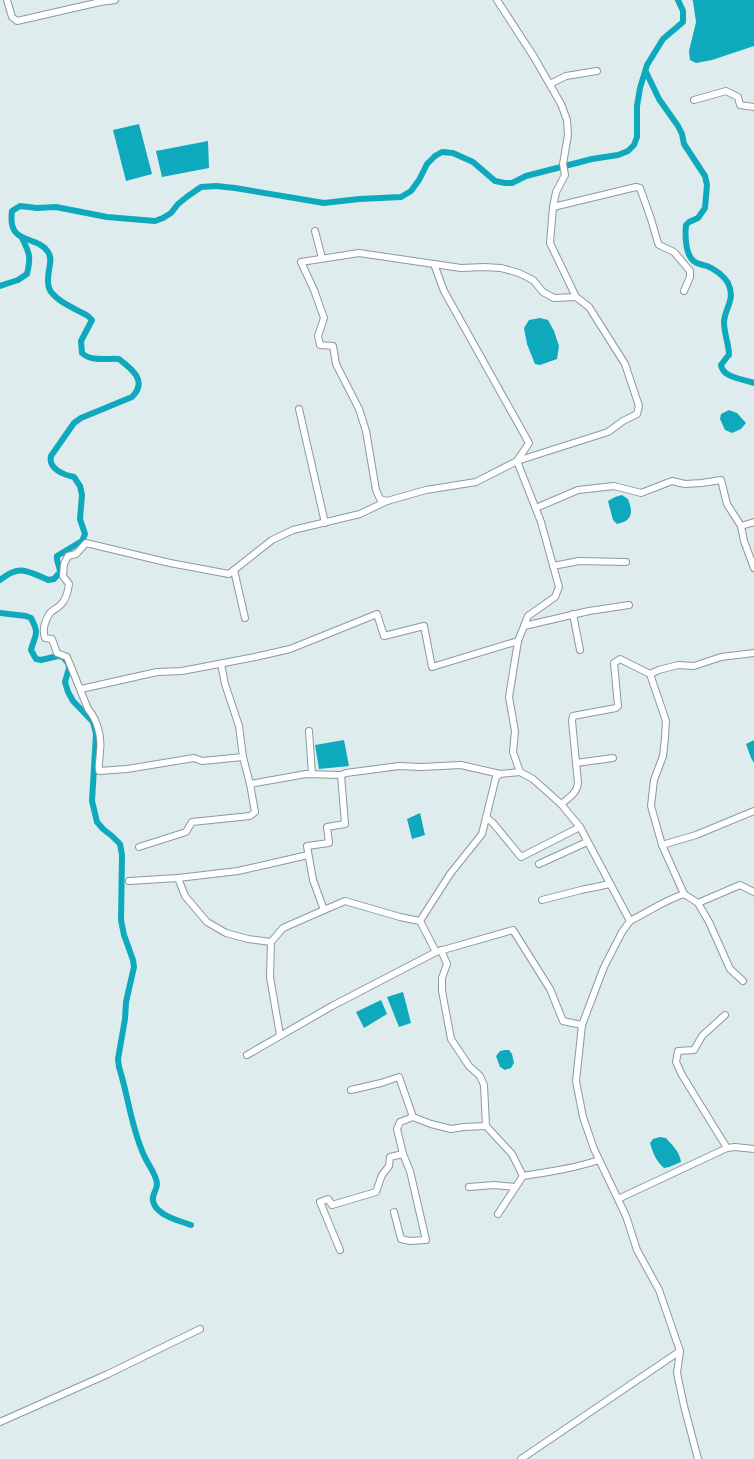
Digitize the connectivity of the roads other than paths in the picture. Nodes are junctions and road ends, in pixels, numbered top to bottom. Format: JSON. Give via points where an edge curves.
{"nodes":[{"id":1,"x":7,"y":0,"type":"edge"},
{"id":2,"x":115,"y":0,"type":"edge"},
{"id":3,"x":497,"y":0,"type":"edge"},
{"id":4,"x":597,"y":71,"type":"dead end"},
{"id":5,"x":550,"y":84,"type":"junction"},
{"id":6,"x":694,"y":100,"type":"dead end"},
{"id":7,"x":754,"y":107,"type":"edge"},
{"id":8,"x":553,"y":207,"type":"junction"},
{"id":9,"x":315,"y":231,"type":"dead end"},
{"id":10,"x":322,"y":258,"type":"junction"},
{"id":11,"x":434,"y":264,"type":"junction"},
{"id":12,"x":684,"y":291,"type":"dead end"},
{"id":13,"x":576,"y":297,"type":"junction"},
{"id":14,"x":299,"y":409,"type":"dead end"},
{"id":15,"x":517,"y":461,"type":"junction"},
{"id":16,"x":387,"y":501,"type":"junction"},
{"id":17,"x":536,"y":508,"type":"junction"},
{"id":18,"x":754,"y":522,"type":"edge"},
{"id":19,"x":325,"y":523,"type":"junction"},
{"id":20,"x":741,"y":526,"type":"junction"},
{"id":21,"x":626,"y":562,"type":"dead end"},
{"id":22,"x":553,"y":566,"type":"junction"},
{"id":23,"x":754,"y":568,"type":"edge"},
{"id":24,"x":234,"y":570,"type":"junction"},
{"id":25,"x":629,"y":605,"type":"dead end"},
{"id":26,"x":573,"y":614,"type":"junction"},
{"id":27,"x":245,"y":618,"type":"dead end"},
{"id":28,"x":524,"y":626,"type":"junction"},
{"id":29,"x":518,"y":641,"type":"junction"},
{"id":30,"x":580,"y":650,"type":"dead end"},
{"id":31,"x":754,"y":653,"type":"edge"},
{"id":32,"x":221,"y":664,"type":"junction"},
{"id":33,"x":650,"y":674,"type":"junction"},
{"id":34,"x":81,"y":689,"type":"junction"},
{"id":35,"x":309,"y":731,"type":"dead end"},
{"id":36,"x":243,"y":756,"type":"junction"},
{"id":37,"x":613,"y":758,"type":"dead end"},
{"id":38,"x":576,"y":763,"type":"junction"},
{"id":39,"x":520,"y":772,"type":"junction"},
{"id":40,"x":312,"y":774,"type":"junction"},
{"id":41,"x":500,"y":774,"type":"junction"},
{"id":42,"x":341,"y":775,"type":"junction"},
{"id":43,"x":250,"y":784,"type":"junction"},
{"id":44,"x":561,"y":804,"type":"junction"},
{"id":45,"x":754,"y":811,"type":"edge"},
{"id":46,"x":486,"y":817,"type":"junction"},
{"id":47,"x":580,"y":827,"type":"junction"},
{"id":48,"x":587,"y":842,"type":"junction"},
{"id":49,"x":662,"y":845,"type":"junction"},
{"id":50,"x":139,"y":847,"type":"dead end"},
{"id":51,"x":308,"y":855,"type":"junction"},
{"id":52,"x":539,"y":864,"type":"dead end"},
{"id":53,"x":178,"y":878,"type":"junction"},
{"id":54,"x":129,"y":881,"type":"dead end"},
{"id":55,"x":610,"y":884,"type":"junction"},
{"id":56,"x":754,"y":892,"type":"edge"},
{"id":57,"x":684,"y":894,"type":"junction"},
{"id":58,"x":542,"y":900,"type":"dead end"},
{"id":59,"x":698,"y":903,"type":"junction"},
{"id":60,"x":324,"y":910,"type":"junction"},
{"id":61,"x":420,"y":921,"type":"junction"},
{"id":62,"x":630,"y":921,"type":"junction"},
{"id":63,"x":271,"y":942,"type":"junction"},
{"id":64,"x":439,"y":951,"type":"junction"},
{"id":65,"x":743,"y":981,"type":"dead end"},
{"id":66,"x":725,"y":1015,"type":"dead end"},
{"id":67,"x":582,"y":1025,"type":"junction"},
{"id":68,"x":280,"y":1035,"type":"junction"},
{"id":69,"x":247,"y":1055,"type":"dead end"},
{"id":70,"x":351,"y":1090,"type":"dead end"},
{"id":71,"x":413,"y":1117,"type":"junction"},
{"id":72,"x":486,"y":1126,"type":"junction"},
{"id":73,"x":727,"y":1148,"type":"junction"},
{"id":74,"x":754,"y":1149,"type":"edge"},
{"id":75,"x":403,"y":1154,"type":"junction"},
{"id":76,"x":599,"y":1160,"type":"junction"},
{"id":77,"x":523,"y":1176,"type":"junction"},
{"id":78,"x":469,"y":1187,"type":"dead end"},
{"id":79,"x":515,"y":1187,"type":"junction"},
{"id":80,"x":618,"y":1199,"type":"junction"},
{"id":81,"x":394,"y":1212,"type":"dead end"},
{"id":82,"x":498,"y":1214,"type":"dead end"},
{"id":83,"x":340,"y":1250,"type":"dead end"},
{"id":84,"x":200,"y":1329,"type":"dead end"},
{"id":85,"x":680,"y":1351,"type":"junction"},
{"id":86,"x":0,"y":1422,"type":"edge"},
{"id":87,"x":521,"y":1459,"type":"edge"},
{"id":88,"x":698,"y":1459,"type":"edge"}],
"edges":[{"from":1,"to":2,"type":"street","via":[[12,17],[16,21]]},
{"from":3,"to":5,"type":"street"},
{"from":4,"to":5,"type":"street","via":[[566,76]]},
{"from":5,"to":8,"type":"street","via":[[561,104],[568,135],[563,164],[565,175],[556,192]]},
{"from":6,"to":7,"type":"street","via":[[726,91],[738,97],[740,105]]},
{"from":8,"to":12,"type":"street","via":[[636,186],[640,188],[659,245],[674,252],[690,271]]},
{"from":8,"to":13,"type":"street","via":[[550,243]]},
{"from":9,"to":10,"type":"street"},
{"from":10,"to":11,"type":"street","via":[[359,253]]},
{"from":10,"to":16,"type":"street","via":[[301,262],[324,318],[318,336],[320,345],[333,346],[336,364],[362,416],[376,490],[380,499]]},
{"from":11,"to":13,"type":"street","via":[[507,270],[533,280],[543,292],[554,298]]},
{"from":11,"to":15,"type":"street","via":[[444,291],[529,443]]},
{"from":13,"to":15,"type":"street","via":[[589,307],[625,364],[640,406],[637,414],[608,432]]},
{"from":14,"to":19,"type":"street"},
{"from":15,"to":16,"type":"street","via":[[476,482],[426,490]]},
{"from":15,"to":17,"type":"street"},
{"from":16,"to":19,"type":"street","via":[[360,514]]},
{"from":17,"to":20,"type":"street","via":[[578,490],[614,486],[641,493],[672,481],[686,484],[721,480],[727,504]]},
{"from":17,"to":22,"type":"street"},
{"from":18,"to":20,"type":"street"},
{"from":19,"to":24,"type":"street","via":[[292,530],[272,540]]},
{"from":20,"to":23,"type":"street"},
{"from":21,"to":22,"type":"street","via":[[579,561]]},
{"from":22,"to":28,"type":"street","via":[[559,587],[555,597],[528,616]]},
{"from":24,"to":27,"type":"street"},
{"from":24,"to":34,"type":"street","via":[[229,574],[86,543],[76,554],[68,556],[63,576],[69,584],[68,592],[61,604],[50,614],[43,634],[45,638],[52,639],[57,653],[67,657]]},
{"from":25,"to":26,"type":"street"},
{"from":26,"to":28,"type":"street"},
{"from":26,"to":30,"type":"street"},
{"from":28,"to":29,"type":"street"},
{"from":29,"to":32,"type":"street","via":[[432,667],[424,626],[384,636],[377,614],[290,649]]},
{"from":29,"to":39,"type":"street","via":[[509,697],[514,731],[513,752]]},
{"from":31,"to":33,"type":"street","via":[[721,657],[694,666],[678,665]]},
{"from":32,"to":34,"type":"street","via":[[182,671],[157,672]]},
{"from":32,"to":36,"type":"street","via":[[239,726]]},
{"from":33,"to":38,"type":"street","via":[[620,659],[614,663],[618,706],[573,716]]},
{"from":33,"to":49,"type":"street","via":[[666,721],[663,756],[654,780],[651,806]]},
{"from":34,"to":36,"type":"street","via":[[98,729],[99,770],[128,769],[194,758],[202,761]]},
{"from":35,"to":40,"type":"street"},
{"from":36,"to":43,"type":"street"},
{"from":37,"to":38,"type":"street"},
{"from":38,"to":44,"type":"street","via":[[577,789]]},
{"from":39,"to":41,"type":"street"},
{"from":39,"to":44,"type":"street","via":[[533,779]]},
{"from":40,"to":42,"type":"street"},
{"from":40,"to":43,"type":"street"},
{"from":41,"to":42,"type":"street","via":[[461,765],[398,766]]},
{"from":41,"to":46,"type":"street","via":[[494,782]]},
{"from":42,"to":51,"type":"street","via":[[345,824],[327,827],[329,843],[307,846]]},
{"from":43,"to":50,"type":"street","via":[[255,812],[250,816],[192,822],[186,832]]},
{"from":44,"to":47,"type":"street"},
{"from":45,"to":49,"type":"street","via":[[696,835]]},
{"from":46,"to":47,"type":"street","via":[[521,857]]},
{"from":46,"to":61,"type":"street","via":[[482,834],[450,874]]},
{"from":47,"to":48,"type":"street"},
{"from":48,"to":52,"type":"street"},
{"from":48,"to":55,"type":"street"},
{"from":49,"to":57,"type":"street"},
{"from":51,"to":53,"type":"street","via":[[238,871]]},
{"from":51,"to":60,"type":"street"},
{"from":53,"to":54,"type":"street"},
{"from":53,"to":63,"type":"street","via":[[184,896],[207,922],[248,939]]},
{"from":55,"to":58,"type":"street"},
{"from":55,"to":62,"type":"street"},
{"from":56,"to":59,"type":"street","via":[[740,885]]},
{"from":57,"to":59,"type":"street"},
{"from":57,"to":62,"type":"street","via":[[673,897]]},
{"from":59,"to":65,"type":"street","via":[[730,969]]},
{"from":60,"to":61,"type":"street","via":[[345,901]]},
{"from":60,"to":63,"type":"street","via":[[283,928]]},
{"from":61,"to":64,"type":"street"},
{"from":62,"to":67,"type":"street","via":[[604,967]]},
{"from":63,"to":68,"type":"street","via":[[270,977]]},
{"from":64,"to":67,"type":"street","via":[[513,930],[550,989],[563,1021]]},
{"from":64,"to":68,"type":"street"},
{"from":64,"to":72,"type":"street","via":[[447,964],[442,978],[442,991],[451,1039],[484,1085]]},
{"from":66,"to":73,"type":"street","via":[[702,1036],[694,1050],[678,1051],[676,1062],[689,1089]]},
{"from":67,"to":76,"type":"street","via":[[576,1081],[583,1117]]},
{"from":68,"to":69,"type":"street"},
{"from":70,"to":71,"type":"street","via":[[399,1077]]},
{"from":71,"to":72,"type":"street","via":[[452,1129]]},
{"from":71,"to":75,"type":"street","via":[[400,1122],[396,1130]]},
{"from":72,"to":77,"type":"street","via":[[508,1148]]},
{"from":73,"to":74,"type":"street"},
{"from":73,"to":80,"type":"street"},
{"from":75,"to":81,"type":"street","via":[[410,1171],[426,1240],[401,1239]]},
{"from":75,"to":83,"type":"street","via":[[390,1157],[389,1166],[382,1175],[376,1192],[332,1205],[328,1199],[320,1202]]},
{"from":76,"to":77,"type":"street","via":[[557,1171]]},
{"from":76,"to":80,"type":"street"},
{"from":77,"to":79,"type":"street"},
{"from":78,"to":79,"type":"street"},
{"from":79,"to":82,"type":"street"},
{"from":80,"to":85,"type":"street","via":[[637,1250],[658,1290]]},
{"from":84,"to":86,"type":"street","via":[[108,1374]]},
{"from":85,"to":87,"type":"street"},
{"from":85,"to":88,"type":"street","via":[[678,1373]]}]}
